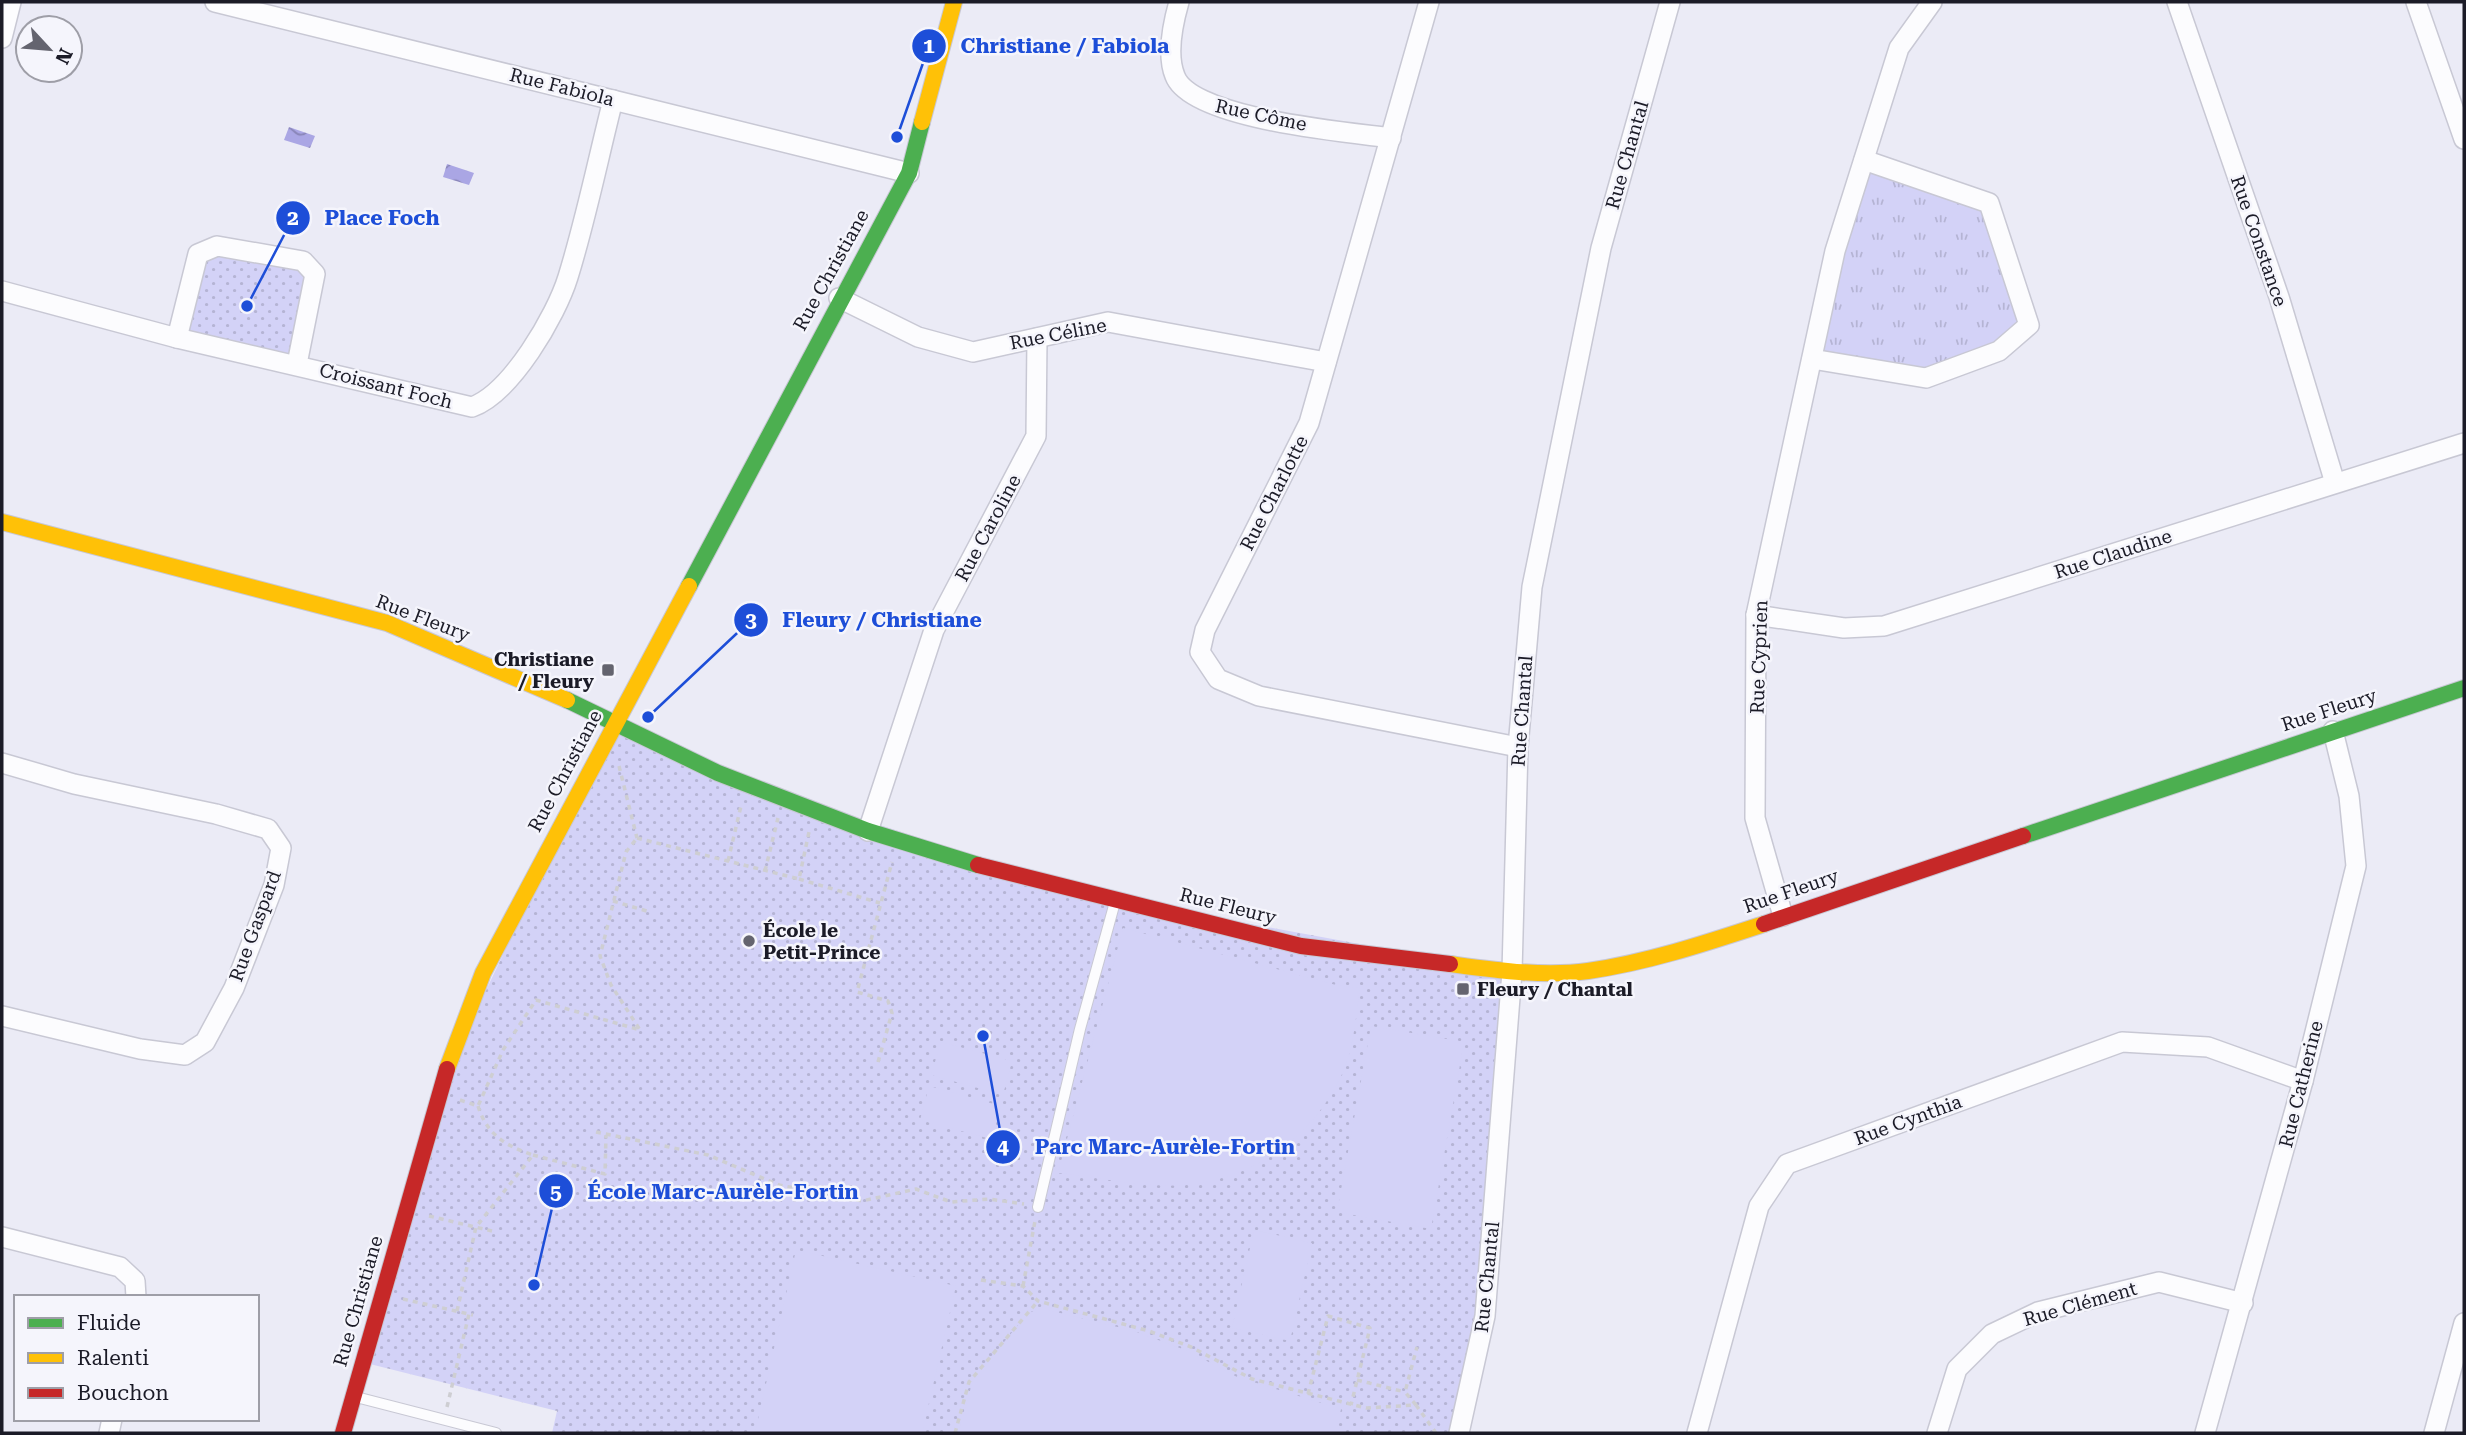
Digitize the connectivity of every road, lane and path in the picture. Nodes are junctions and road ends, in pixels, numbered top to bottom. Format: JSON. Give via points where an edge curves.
{"nodes":[{"id":1,"x":10,"y":2,"type":"edge"},
{"id":2,"x":215,"y":2,"type":"edge"},
{"id":3,"x":954,"y":2,"type":"edge"},
{"id":4,"x":1179,"y":2,"type":"edge"},
{"id":5,"x":1429,"y":2,"type":"edge"},
{"id":6,"x":1670,"y":2,"type":"edge"},
{"id":7,"x":1932,"y":2,"type":"edge"},
{"id":8,"x":2177,"y":2,"type":"edge"},
{"id":9,"x":2416,"y":2,"type":"edge"},
{"id":10,"x":2,"y":38,"type":"edge"},
{"id":11,"x":613,"y":100,"type":"junction"},
{"id":12,"x":1391,"y":138,"type":"junction"},
{"id":13,"x":2464,"y":139,"type":"edge"},
{"id":14,"x":1864,"y":160,"type":"junction"},
{"id":15,"x":909,"y":173,"type":"junction"},
{"id":16,"x":2,"y":291,"type":"edge"},
{"id":17,"x":839,"y":298,"type":"junction"},
{"id":18,"x":177,"y":338,"type":"junction"},
{"id":19,"x":1037,"y":338,"type":"junction"},
{"id":20,"x":1812,"y":359,"type":"junction"},
{"id":21,"x":1326,"y":362,"type":"junction"},
{"id":22,"x":297,"y":364,"type":"junction"},
{"id":23,"x":2464,"y":443,"type":"edge"},
{"id":24,"x":2335,"y":483,"type":"junction"},
{"id":25,"x":2,"y":522,"type":"edge"},
{"id":26,"x":1756,"y":615,"type":"junction"},
{"id":27,"x":2464,"y":688,"type":"edge"},
{"id":28,"x":615,"y":721,"type":"junction"},
{"id":29,"x":2333,"y":731,"type":"junction"},
{"id":30,"x":1518,"y":747,"type":"junction"},
{"id":31,"x":617,"y":757,"type":"dead end"},
{"id":32,"x":2,"y":763,"type":"edge"},
{"id":33,"x":746,"y":784,"type":"junction"},
{"id":34,"x":783,"y":799,"type":"junction"},
{"id":35,"x":813,"y":811,"type":"junction"},
{"id":36,"x":867,"y":831,"type":"junction"},
{"id":37,"x":637,"y":838,"type":"junction"},
{"id":38,"x":899,"y":840,"type":"junction"},
{"id":39,"x":728,"y":862,"type":"junction"},
{"id":40,"x":765,"y":871,"type":"junction"},
{"id":41,"x":799,"y":879,"type":"junction"},
{"id":42,"x":1115,"y":900,"type":"junction"},
{"id":43,"x":613,"y":901,"type":"junction"},
{"id":44,"x":880,"y":903,"type":"junction"},
{"id":45,"x":650,"y":912,"type":"dead end"},
{"id":46,"x":1783,"y":916,"type":"junction"},
{"id":47,"x":1512,"y":972,"type":"junction"},
{"id":48,"x":2,"y":1016,"type":"edge"},
{"id":49,"x":878,"y":1062,"type":"dead end"},
{"id":50,"x":2303,"y":1081,"type":"junction"},
{"id":51,"x":459,"y":1100,"type":"dead end"},
{"id":52,"x":478,"y":1106,"type":"junction"},
{"id":53,"x":596,"y":1132,"type":"dead end"},
{"id":54,"x":606,"y":1135,"type":"junction"},
{"id":55,"x":533,"y":1155,"type":"junction"},
{"id":56,"x":1038,"y":1207,"type":"junction"},
{"id":57,"x":405,"y":1210,"type":"junction"},
{"id":58,"x":476,"y":1227,"type":"junction"},
{"id":59,"x":492,"y":1231,"type":"dead end"},
{"id":60,"x":2,"y":1237,"type":"edge"},
{"id":61,"x":981,"y":1280,"type":"dead end"},
{"id":62,"x":1023,"y":1286,"type":"junction"},
{"id":63,"x":382,"y":1294,"type":"junction"},
{"id":64,"x":136,"y":1295,"type":"edge"},
{"id":65,"x":1038,"y":1301,"type":"junction"},
{"id":66,"x":2243,"y":1303,"type":"junction"},
{"id":67,"x":457,"y":1311,"type":"junction"},
{"id":68,"x":2464,"y":1323,"type":"edge"},
{"id":69,"x":1417,"y":1347,"type":"dead end"},
{"id":70,"x":2458,"y":1372,"type":"edge"},
{"id":71,"x":1357,"y":1380,"type":"junction"},
{"id":72,"x":1405,"y":1392,"type":"junction"},
{"id":73,"x":1308,"y":1394,"type":"junction"},
{"id":74,"x":352,"y":1396,"type":"junction"},
{"id":75,"x":1351,"y":1405,"type":"junction"},
{"id":76,"x":1416,"y":1405,"type":"junction"},
{"id":77,"x":444,"y":1420,"type":"junction"},
{"id":78,"x":343,"y":1433,"type":"edge"},
{"id":79,"x":496,"y":1433,"type":"edge"},
{"id":80,"x":955,"y":1433,"type":"edge"},
{"id":81,"x":1436,"y":1433,"type":"edge"},
{"id":82,"x":1459,"y":1433,"type":"edge"},
{"id":83,"x":1698,"y":1433,"type":"edge"},
{"id":84,"x":1937,"y":1433,"type":"edge"},
{"id":85,"x":2205,"y":1433,"type":"edge"},
{"id":86,"x":2434,"y":1433,"type":"edge"}],
"edges":[{"from":1,"to":10,"type":"street"},
{"from":2,"to":11,"type":"street","name":"Rue Fabiola"},
{"from":3,"to":15,"type":"street","name":"Rue Christiane"},
{"from":4,"to":12,"type":"street","name":"Rue Côme","via":[[1171,59],[1175,78],[1202,102],[1251,117]]},
{"from":5,"to":12,"type":"street","name":"Rue Charlotte"},
{"from":6,"to":30,"type":"street","name":"Rue Chantal","via":[[1601,248],[1537,560]]},
{"from":7,"to":14,"type":"street","name":"Rue Cyprien","via":[[1899,48]]},
{"from":8,"to":24,"type":"street","name":"Rue Constance","via":[[2279,296]]},
{"from":9,"to":13,"type":"street"},
{"from":11,"to":15,"type":"street","name":"Rue Fabiola"},
{"from":11,"to":22,"type":"street","name":"Croissant Foch","via":[[568,279],[531,352],[489,401],[472,407]]},
{"from":12,"to":21,"type":"street","name":"Rue Charlotte"},
{"from":14,"to":20,"type":"street","name":"Rue Cyprien","via":[[1835,251]]},
{"from":14,"to":20,"type":"street","via":[[1989,203],[2029,325],[1998,351],[1926,378]]},
{"from":15,"to":17,"type":"street","name":"Rue Christiane"},
{"from":16,"to":18,"type":"street","name":"Croissant Foch"},
{"from":17,"to":19,"type":"street","name":"Rue Céline","via":[[918,337],[973,352]]},
{"from":17,"to":28,"type":"street","name":"Rue Christiane"},
{"from":18,"to":22,"type":"street","name":"Croissant Foch"},
{"from":18,"to":22,"type":"street","via":[[198,254],[217,246],[303,261],[314,274]]},
{"from":19,"to":21,"type":"street","name":"Rue Céline","via":[[1108,321]]},
{"from":19,"to":36,"type":"street","name":"Rue Caroline","via":[[1036,436],[934,630]]},
{"from":20,"to":26,"type":"street","name":"Rue Cyprien"},
{"from":21,"to":30,"type":"street","name":"Rue Charlotte","via":[[1309,424],[1205,630],[1200,652],[1218,679],[1259,696]]},
{"from":23,"to":24,"type":"street","name":"Rue Claudine"},
{"from":24,"to":26,"type":"street","name":"Rue Claudine","via":[[1884,626],[1844,628]]},
{"from":25,"to":28,"type":"street","name":"Rue Fleury","via":[[387,623]]},
{"from":26,"to":46,"type":"street","name":"Rue Cyprien","via":[[1755,818]]},
{"from":27,"to":29,"type":"street","name":"Rue Fleury"},
{"from":28,"to":33,"type":"street","name":"Rue Fleury"},
{"from":28,"to":57,"type":"street","name":"Rue Christiane","via":[[483,974],[443,1080]]},
{"from":29,"to":46,"type":"street","name":"Rue Fleury"},
{"from":29,"to":50,"type":"street","name":"Rue Catherine","via":[[2349,796],[2356,866]]},
{"from":30,"to":47,"type":"street","name":"Rue Chantal"},
{"from":31,"to":37,"type":"path"},
{"from":32,"to":48,"type":"street","name":"Rue Gaspard","via":[[268,829],[281,848],[274,885],[234,988],[205,1042],[185,1055],[140,1049]]},
{"from":33,"to":34,"type":"street","name":"Rue Fleury"},
{"from":33,"to":39,"type":"path"},
{"from":34,"to":35,"type":"street","name":"Rue Fleury"},
{"from":34,"to":40,"type":"path"},
{"from":35,"to":36,"type":"street","name":"Rue Fleury"},
{"from":35,"to":41,"type":"path"},
{"from":36,"to":38,"type":"street","name":"Rue Fleury"},
{"from":37,"to":39,"type":"path"},
{"from":37,"to":43,"type":"path","via":[[626,852]]},
{"from":38,"to":42,"type":"street","name":"Rue Fleury","via":[[989,869]]},
{"from":38,"to":44,"type":"path"},
{"from":39,"to":40,"type":"path"},
{"from":40,"to":41,"type":"path"},
{"from":41,"to":44,"type":"path"},
{"from":42,"to":47,"type":"street","name":"Rue Fleury","via":[[1301,946]]},
{"from":42,"to":56,"type":"lane"},
{"from":43,"to":45,"type":"path"},
{"from":43,"to":52,"type":"path","via":[[600,956],[611,985],[640,1030],[536,1000],[503,1050]]},
{"from":44,"to":49,"type":"path","via":[[857,992],[888,1001],[892,1013]]},
{"from":46,"to":47,"type":"street","name":"Rue Fleury","via":[[1667,955],[1586,971]]},
{"from":47,"to":82,"type":"street","name":"Rue Chantal","via":[[1485,1316]]},
{"from":50,"to":66,"type":"street","name":"Rue Catherine"},
{"from":50,"to":83,"type":"street","name":"Rue Cynthia","via":[[2208,1047],[2122,1042],[1787,1164],[1759,1206]]},
{"from":51,"to":52,"type":"path"},
{"from":52,"to":55,"type":"path","via":[[483,1122],[503,1144]]},
{"from":53,"to":54,"type":"path"},
{"from":54,"to":55,"type":"path","via":[[605,1174]]},
{"from":54,"to":56,"type":"path","via":[[708,1156],[779,1185],[862,1201],[916,1189],[951,1202],[989,1199]]},
{"from":55,"to":58,"type":"path"},
{"from":56,"to":62,"type":"path"},
{"from":57,"to":58,"type":"path"},
{"from":57,"to":63,"type":"street","name":"Rue Christiane"},
{"from":58,"to":59,"type":"path"},
{"from":58,"to":67,"type":"path"},
{"from":60,"to":64,"type":"street","via":[[120,1267],[135,1281]]},
{"from":61,"to":62,"type":"path"},
{"from":62,"to":65,"type":"path"},
{"from":63,"to":67,"type":"path"},
{"from":63,"to":74,"type":"street","name":"Rue Christiane"},
{"from":65,"to":73,"type":"path","via":[[1149,1331],[1252,1378]]},
{"from":65,"to":80,"type":"path","via":[[969,1382]]},
{"from":66,"to":84,"type":"street","name":"Rue Clément","via":[[2159,1282],[2038,1312],[1992,1334],[1957,1369]]},
{"from":66,"to":85,"type":"street","name":"Rue Catherine"},
{"from":67,"to":77,"type":"path","via":[[471,1315]]},
{"from":68,"to":70,"type":"street"},
{"from":69,"to":72,"type":"path"},
{"from":70,"to":86,"type":"street"},
{"from":71,"to":72,"type":"path"},
{"from":71,"to":73,"type":"path","via":[[1370,1328],[1328,1316]]},
{"from":71,"to":75,"type":"path"},
{"from":72,"to":76,"type":"path"},
{"from":73,"to":75,"type":"path"},
{"from":74,"to":77,"type":"lane"},
{"from":74,"to":78,"type":"street","name":"Rue Christiane"},
{"from":75,"to":76,"type":"path"},
{"from":76,"to":81,"type":"path"},
{"from":77,"to":79,"type":"lane"}]}
